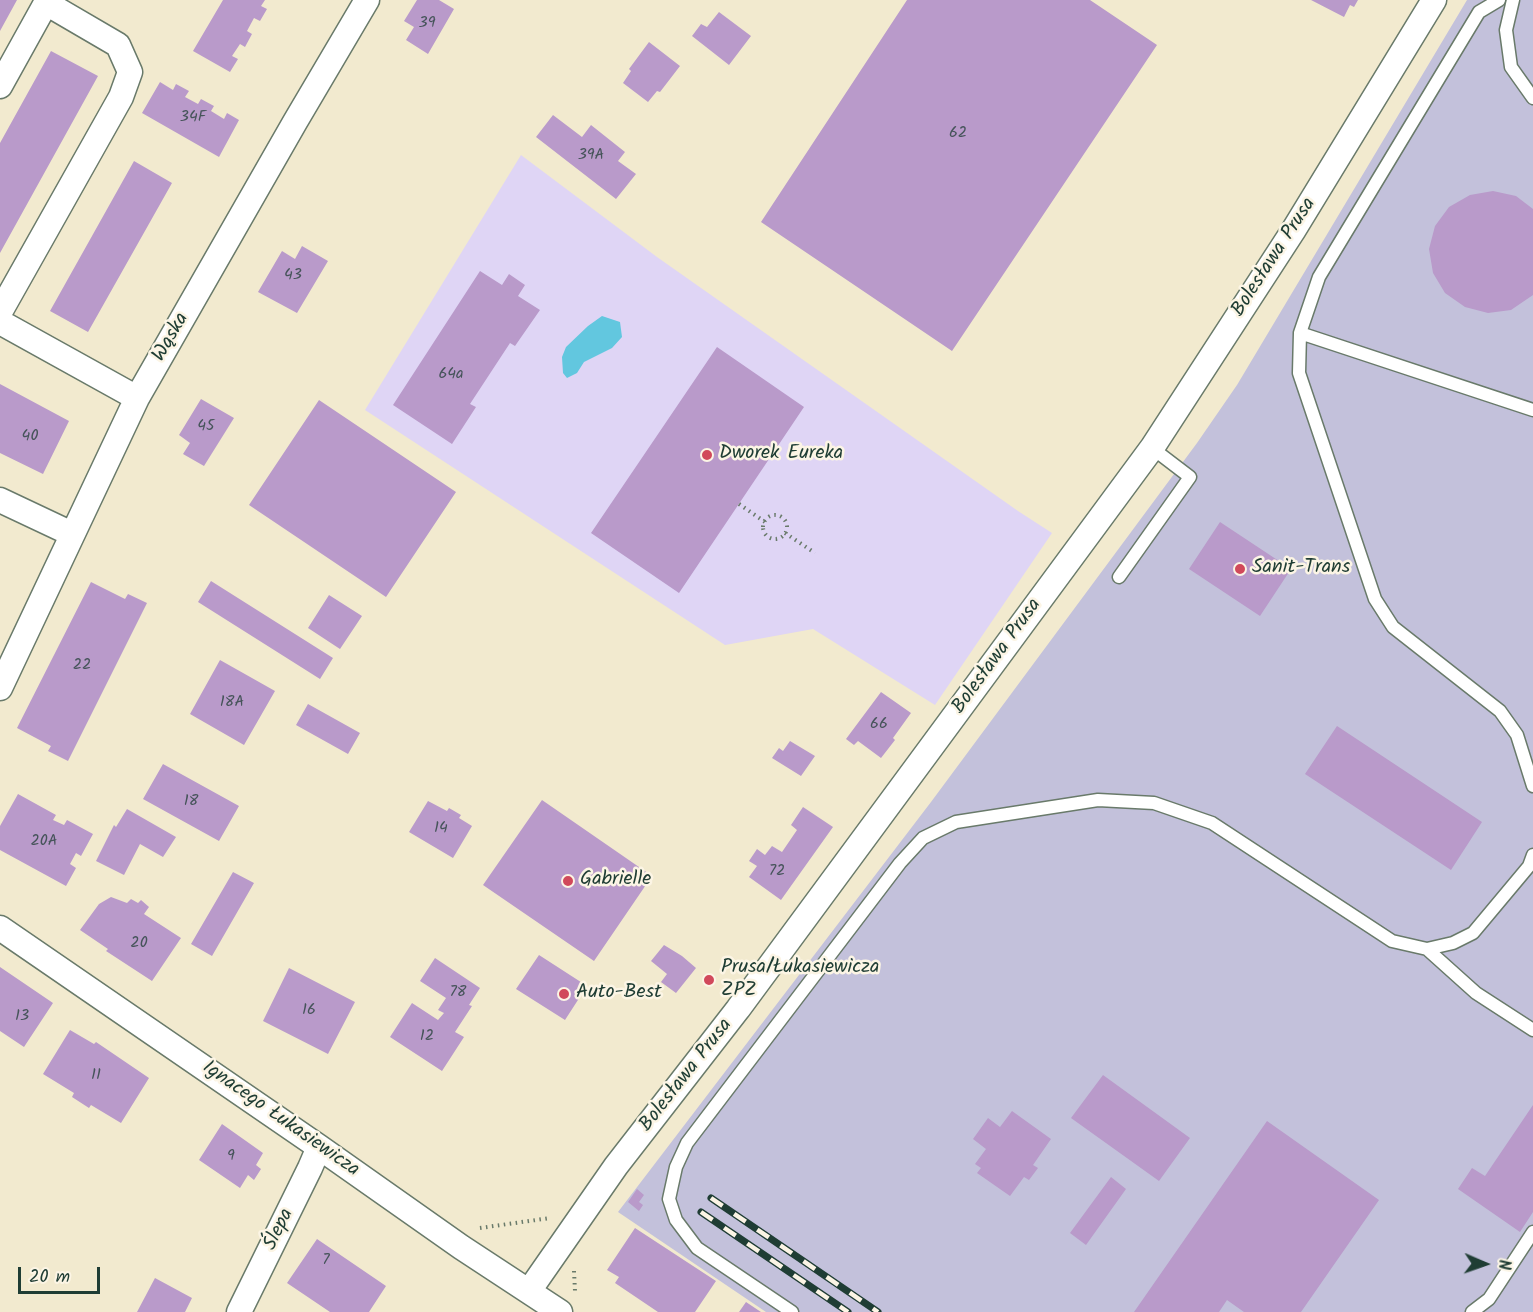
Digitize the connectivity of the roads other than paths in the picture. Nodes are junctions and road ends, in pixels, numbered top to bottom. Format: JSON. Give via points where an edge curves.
{"nodes":[{"id":1,"x":367,"y":0,"type":"edge"},
{"id":2,"x":1434,"y":0,"type":"edge"},
{"id":3,"x":1499,"y":0,"type":"edge"},
{"id":4,"x":1513,"y":0,"type":"edge"},
{"id":5,"x":0,"y":86,"type":"edge"},
{"id":6,"x":1533,"y":98,"type":"edge"},
{"id":7,"x":0,"y":312,"type":"edge"},
{"id":8,"x":0,"y":322,"type":"edge"},
{"id":9,"x":1300,"y":333,"type":"junction"},
{"id":10,"x":137,"y":398,"type":"junction"},
{"id":11,"x":1533,"y":410,"type":"edge"},
{"id":12,"x":1152,"y":448,"type":"junction"},
{"id":13,"x":0,"y":500,"type":"edge"},
{"id":14,"x":72,"y":534,"type":"junction"},
{"id":15,"x":1119,"y":577,"type":"dead end"},
{"id":16,"x":0,"y":688,"type":"edge"},
{"id":17,"x":1533,"y":786,"type":"edge"},
{"id":18,"x":1533,"y":855,"type":"edge"},
{"id":19,"x":0,"y":928,"type":"edge"},
{"id":20,"x":1426,"y":949,"type":"junction"},
{"id":21,"x":1533,"y":1030,"type":"edge"},
{"id":22,"x":319,"y":1147,"type":"junction"},
{"id":23,"x":1533,"y":1232,"type":"edge"},
{"id":24,"x":552,"y":1303,"type":"edge"},
{"id":25,"x":239,"y":1312,"type":"edge"},
{"id":26,"x":792,"y":1312,"type":"edge"},
{"id":27,"x":1472,"y":1312,"type":"edge"}],
"edges":[{"from":1,"to":10,"type":"street","name":"Wąska"},
{"from":2,"to":12,"type":"street","name":"Bolesława Prusa","via":[[1293,231]]},
{"from":3,"to":9,"type":"lane","via":[[1479,12],[1319,277]]},
{"from":4,"to":6,"type":"lane","via":[[1506,30],[1511,68]]},
{"from":5,"to":7,"type":"street","via":[[46,3],[118,45],[130,72],[121,97]]},
{"from":8,"to":10,"type":"street"},
{"from":9,"to":11,"type":"lane"},
{"from":9,"to":17,"type":"lane","via":[[1299,373],[1376,599],[1393,627],[1500,711],[1517,735]]},
{"from":10,"to":14,"type":"street","name":"Wąska"},
{"from":12,"to":15,"type":"lane","via":[[1190,477]]},
{"from":12,"to":24,"type":"street","name":"Bolesława Prusa","via":[[576,1222]]},
{"from":13,"to":14,"type":"street"},
{"from":14,"to":16,"type":"street","name":"Wąska"},
{"from":18,"to":20,"type":"lane","via":[[1529,866],[1473,933],[1453,943]]},
{"from":19,"to":22,"type":"street","name":"Ignacego Łukasiewicza"},
{"from":20,"to":21,"type":"lane","via":[[1476,993]]},
{"from":20,"to":26,"type":"lane","via":[[1392,941],[1212,823],[1154,803],[1098,800],[956,822],[923,838],[687,1143],[676,1167],[669,1199],[676,1220],[697,1248]]},
{"from":22,"to":24,"type":"street","name":"Ignacego Łukasiewicza","via":[[461,1247]]},
{"from":22,"to":25,"type":"street","name":"Ślepa"},
{"from":23,"to":27,"type":"lane","via":[[1490,1299]]}]}
